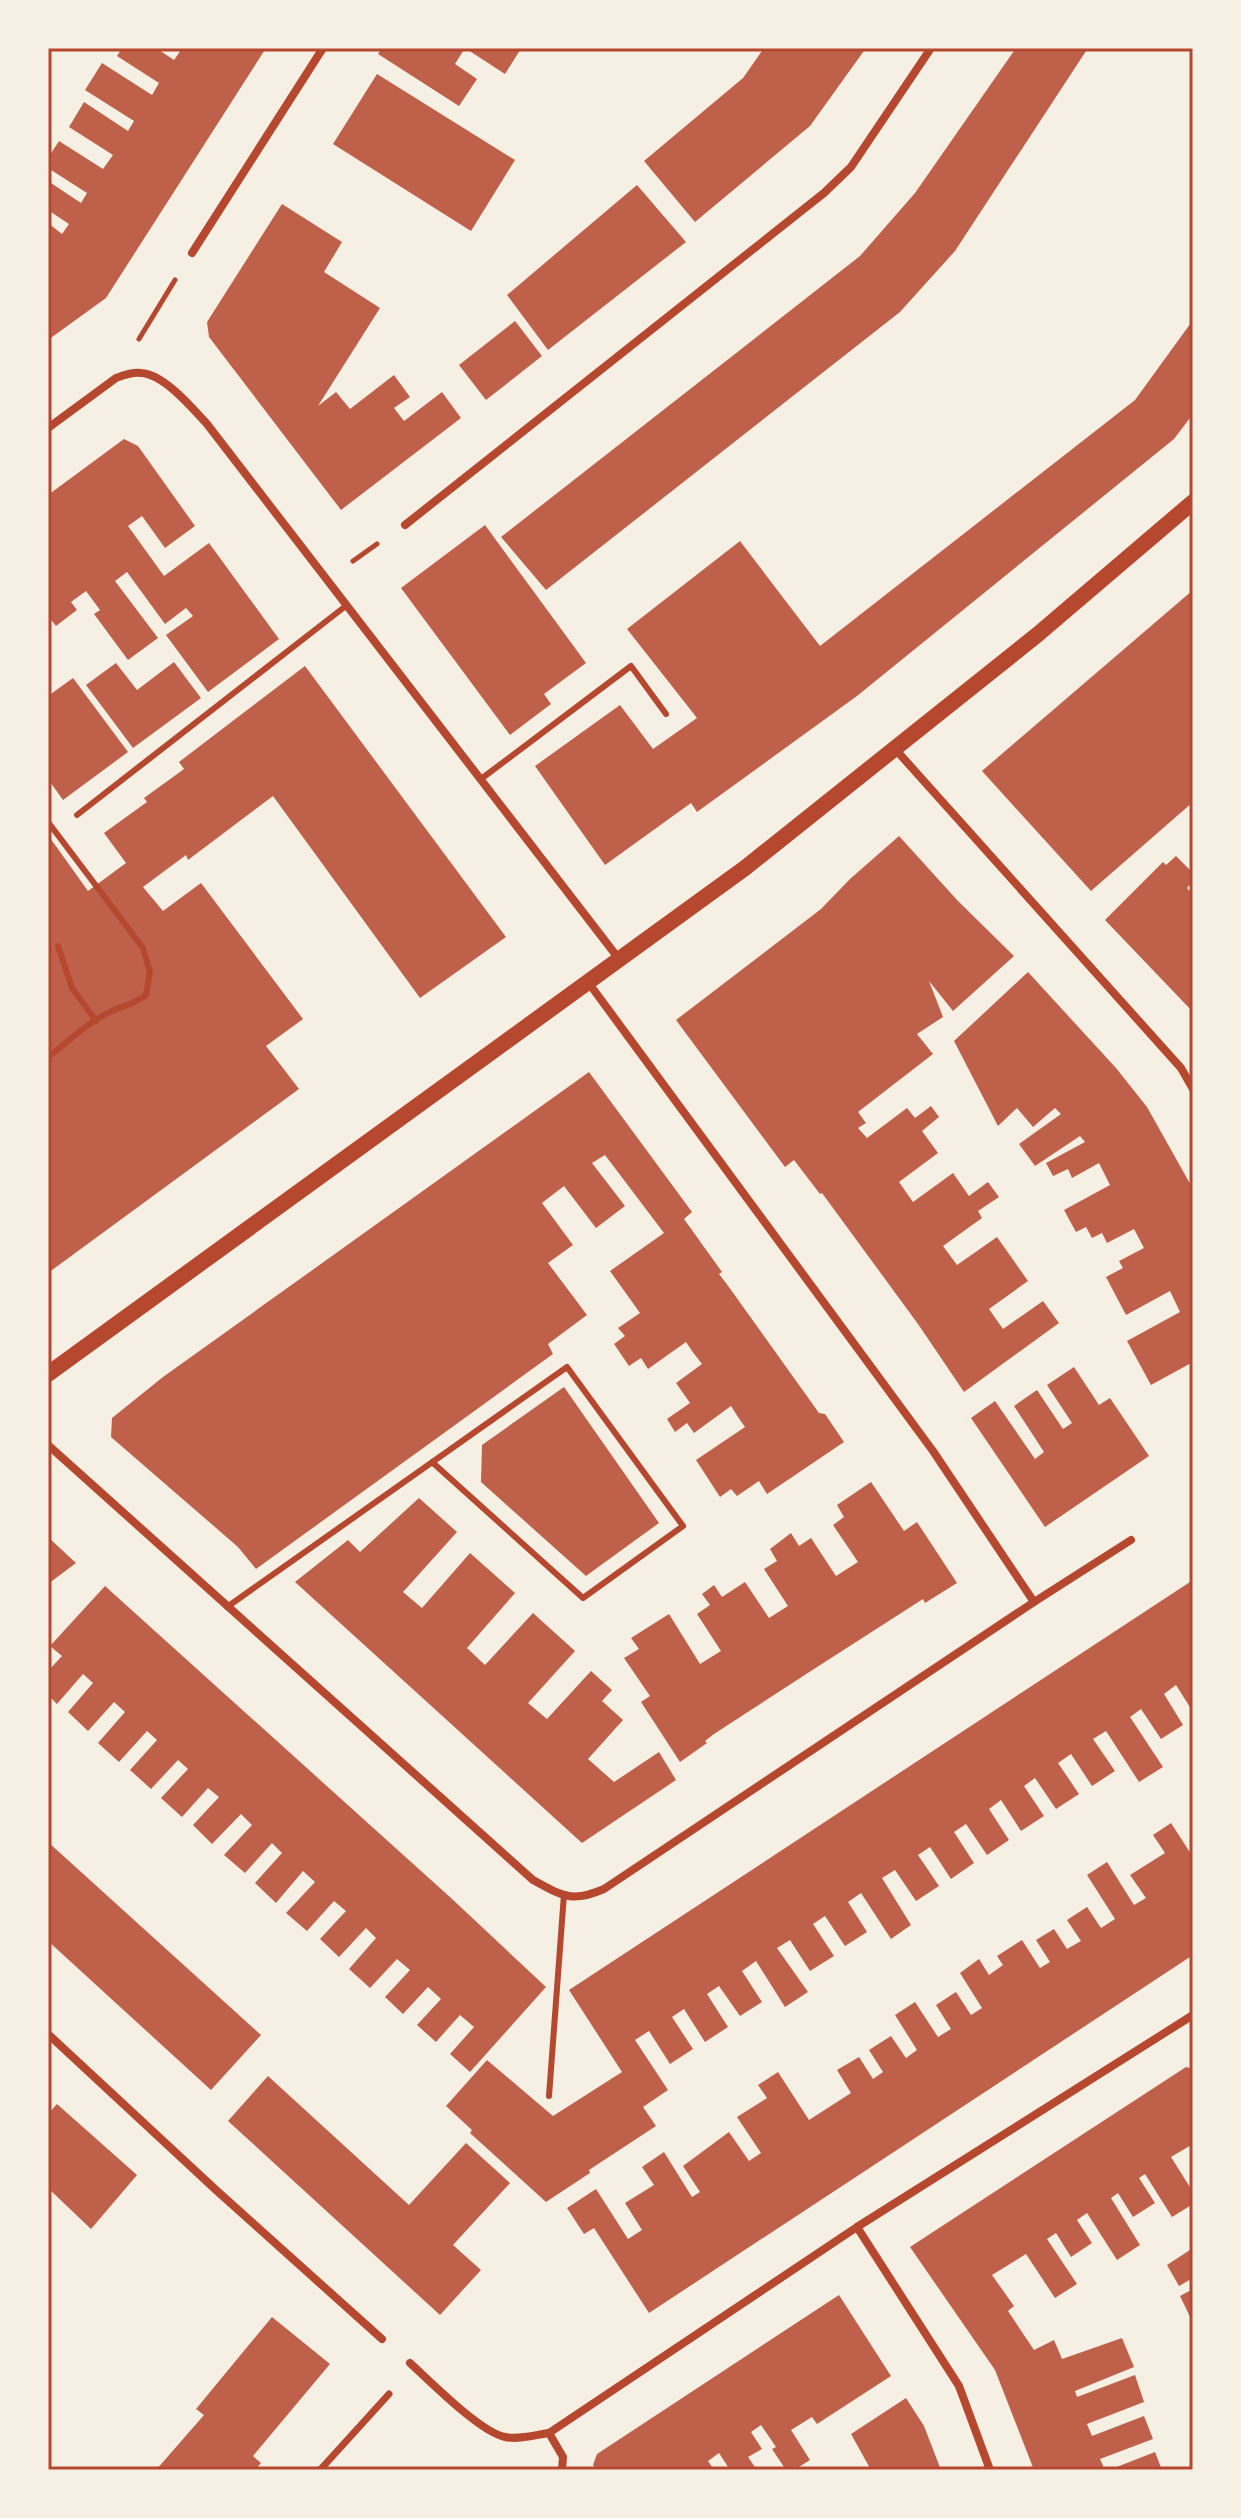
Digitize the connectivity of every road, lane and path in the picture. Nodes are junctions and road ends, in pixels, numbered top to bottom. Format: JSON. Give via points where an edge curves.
{"nodes":[{"id":1,"x":323,"y":48,"type":"edge"},
{"id":2,"x":931,"y":48,"type":"edge"},
{"id":3,"x":192,"y":253,"type":"joint"},
{"id":4,"x":116,"y":378,"type":"junction"},
{"id":5,"x":48,"y":428,"type":"edge"},
{"id":6,"x":1193,"y":502,"type":"edge"},
{"id":7,"x":405,"y":525,"type":"joint"},
{"id":8,"x":328,"y":580,"type":"junction"},
{"id":9,"x":347,"y":605,"type":"junction"},
{"id":10,"x":666,"y":714,"type":"dead end"},
{"id":11,"x":896,"y":750,"type":"junction"},
{"id":12,"x":481,"y":779,"type":"junction"},
{"id":13,"x":77,"y":815,"type":"dead end"},
{"id":14,"x":48,"y":822,"type":"edge"},
{"id":15,"x":58,"y":946,"type":"dead end"},
{"id":16,"x":619,"y":960,"type":"junction"},
{"id":17,"x":588,"y":981,"type":"junction"},
{"id":18,"x":96,"y":1021,"type":"junction"},
{"id":19,"x":48,"y":1057,"type":"edge"},
{"id":20,"x":1193,"y":1089,"type":"edge"},
{"id":21,"x":48,"y":1374,"type":"edge"},
{"id":22,"x":48,"y":1445,"type":"edge"},
{"id":23,"x":432,"y":1462,"type":"junction"},
{"id":24,"x":1131,"y":1540,"type":"dead end"},
{"id":25,"x":1034,"y":1602,"type":"junction"},
{"id":26,"x":227,"y":1607,"type":"junction"},
{"id":27,"x":564,"y":1894,"type":"junction"},
{"id":28,"x":1193,"y":2015,"type":"edge"},
{"id":29,"x":48,"y":2034,"type":"edge"},
{"id":30,"x":549,"y":2096,"type":"dead end"},
{"id":31,"x":857,"y":2227,"type":"junction"},
{"id":32,"x":382,"y":2339,"type":"dead end"},
{"id":33,"x":410,"y":2363,"type":"dead end"},
{"id":34,"x":389,"y":2394,"type":"dead end"},
{"id":35,"x":549,"y":2433,"type":"junction"},
{"id":36,"x":320,"y":2470,"type":"edge"},
{"id":37,"x":562,"y":2470,"type":"edge"},
{"id":38,"x":990,"y":2470,"type":"edge"}],
"edges":[{"from":1,"to":3,"type":"street"},
{"from":2,"to":7,"type":"street","via":[[851,167],[824,193]]},
{"from":3,"to":4,"type":"path"},
{"from":4,"to":5,"type":"street"},
{"from":4,"to":8,"type":"street","via":[[154,376],[189,405]]},
{"from":6,"to":11,"type":"main road"},
{"from":7,"to":8,"type":"path"},
{"from":8,"to":9,"type":"street"},
{"from":9,"to":12,"type":"street"},
{"from":9,"to":13,"type":"lane"},
{"from":10,"to":12,"type":"lane","via":[[631,666]]},
{"from":11,"to":16,"type":"main road"},
{"from":11,"to":20,"type":"street","via":[[1181,1068]]},
{"from":12,"to":16,"type":"street"},
{"from":14,"to":18,"type":"lane","via":[[143,948],[150,972],[146,995]]},
{"from":15,"to":18,"type":"lane","via":[[72,988]]},
{"from":16,"to":17,"type":"main road"},
{"from":17,"to":21,"type":"main road"},
{"from":17,"to":25,"type":"street","via":[[933,1451]]},
{"from":18,"to":19,"type":"lane"},
{"from":22,"to":26,"type":"street"},
{"from":23,"to":23,"type":"lane","via":[[567,1367],[683,1526],[583,1598]]},
{"from":23,"to":26,"type":"lane"},
{"from":24,"to":25,"type":"street"},
{"from":25,"to":27,"type":"street","via":[[604,1889],[582,1898]]},
{"from":26,"to":27,"type":"street","via":[[533,1880]]},
{"from":27,"to":30,"type":"lane"},
{"from":28,"to":31,"type":"street"},
{"from":29,"to":32,"type":"street"},
{"from":31,"to":35,"type":"street"},
{"from":31,"to":38,"type":"street","via":[[959,2386]]},
{"from":33,"to":35,"type":"street","via":[[485,2429],[504,2437]]},
{"from":34,"to":36,"type":"street"},
{"from":35,"to":37,"type":"street","via":[[563,2457]]}]}
